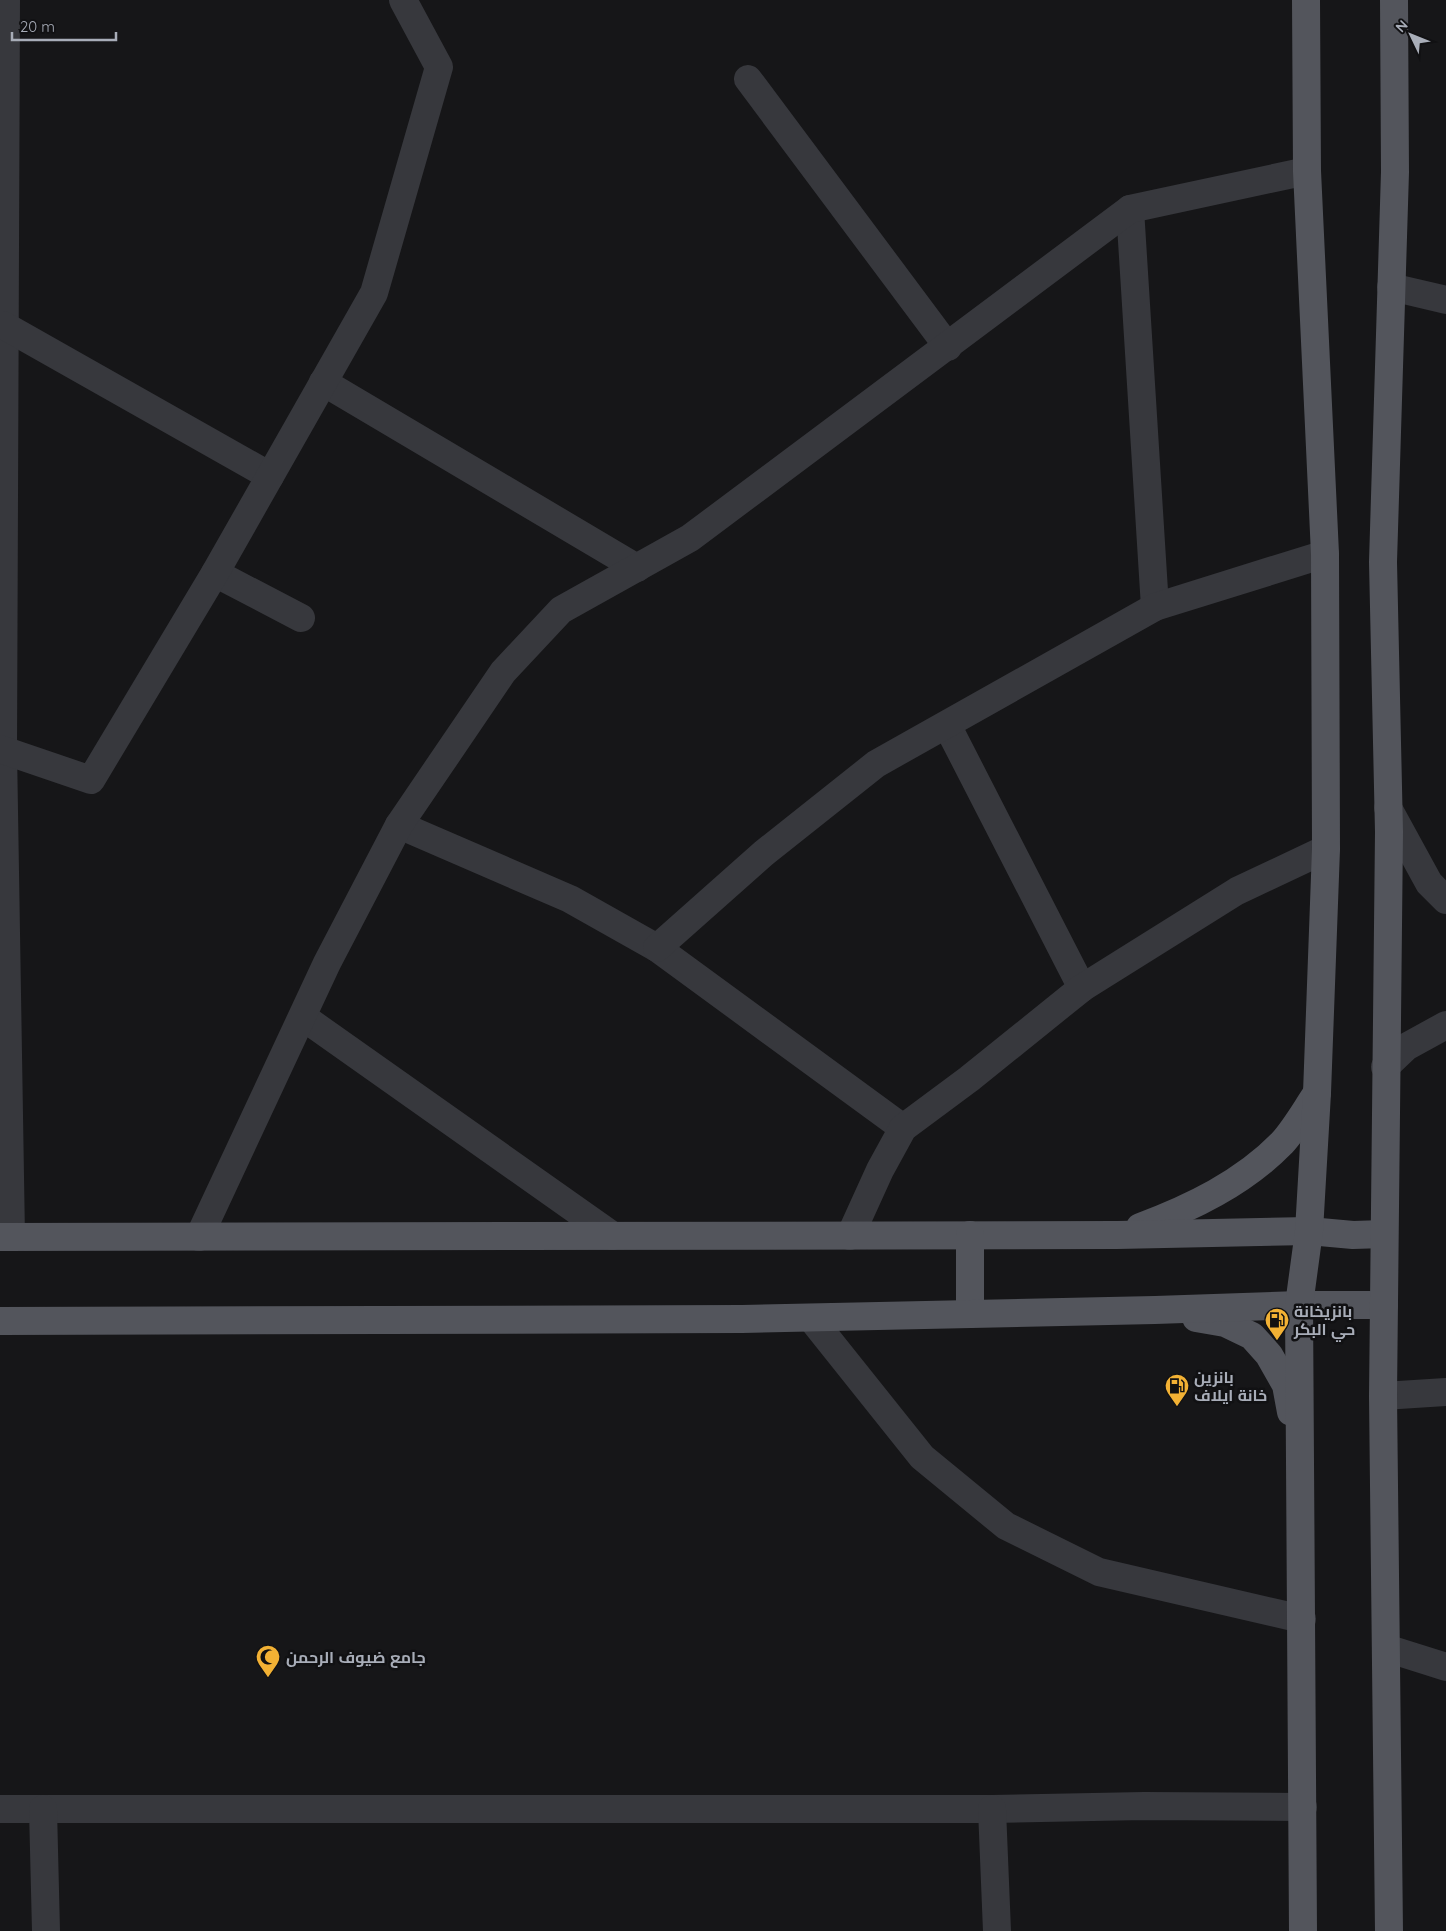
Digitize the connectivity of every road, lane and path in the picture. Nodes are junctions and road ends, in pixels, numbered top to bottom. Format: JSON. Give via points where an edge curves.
{"nodes":[{"id":1,"x":403,"y":0,"type":"edge"},
{"id":2,"x":1306,"y":0,"type":"edge"},
{"id":3,"x":1394,"y":0,"type":"edge"},
{"id":4,"x":4,"y":11,"type":"edge"},
{"id":5,"x":748,"y":79,"type":"dead end"},
{"id":6,"x":1307,"y":171,"type":"junction"},
{"id":7,"x":1130,"y":209,"type":"junction"},
{"id":8,"x":1391,"y":287,"type":"junction"},
{"id":9,"x":1446,"y":300,"type":"edge"},
{"id":10,"x":2,"y":325,"type":"edge"},
{"id":11,"x":948,"y":347,"type":"junction"},
{"id":12,"x":323,"y":382,"type":"junction"},
{"id":13,"x":270,"y":476,"type":"junction"},
{"id":14,"x":1325,"y":554,"type":"junction"},
{"id":15,"x":637,"y":568,"type":"junction"},
{"id":16,"x":215,"y":573,"type":"junction"},
{"id":17,"x":1154,"y":607,"type":"junction"},
{"id":18,"x":301,"y":618,"type":"dead end"},
{"id":19,"x":947,"y":725,"type":"junction"},
{"id":20,"x":2,"y":750,"type":"edge"},
{"id":21,"x":1388,"y":808,"type":"junction"},
{"id":22,"x":399,"y":824,"type":"junction"},
{"id":23,"x":1326,"y":849,"type":"junction"},
{"id":24,"x":1446,"y":900,"type":"edge"},
{"id":25,"x":657,"y":948,"type":"junction"},
{"id":26,"x":1082,"y":988,"type":"junction"},
{"id":27,"x":303,"y":1017,"type":"junction"},
{"id":28,"x":1446,"y":1025,"type":"edge"},
{"id":29,"x":4,"y":1060,"type":"edge"},
{"id":30,"x":1385,"y":1067,"type":"junction"},
{"id":31,"x":1317,"y":1093,"type":"junction"},
{"id":32,"x":902,"y":1128,"type":"junction"},
{"id":33,"x":1309,"y":1230,"type":"junction"},
{"id":34,"x":1384,"y":1234,"type":"junction"},
{"id":35,"x":970,"y":1235,"type":"junction"},
{"id":36,"x":1117,"y":1235,"type":"junction"},
{"id":37,"x":613,"y":1236,"type":"junction"},
{"id":38,"x":850,"y":1236,"type":"junction"},
{"id":39,"x":199,"y":1237,"type":"junction"},
{"id":40,"x":6,"y":1238,"type":"edge"},
{"id":41,"x":1299,"y":1305,"type":"junction"},
{"id":42,"x":1384,"y":1305,"type":"junction"},
{"id":43,"x":1155,"y":1310,"type":"junction"},
{"id":44,"x":970,"y":1314,"type":"junction"},
{"id":45,"x":811,"y":1318,"type":"junction"},
{"id":46,"x":0,"y":1320,"type":"edge"},
{"id":47,"x":1446,"y":1392,"type":"edge"},
{"id":48,"x":1383,"y":1396,"type":"junction"},
{"id":49,"x":1301,"y":1467,"type":"junction"},
{"id":50,"x":1302,"y":1619,"type":"junction"},
{"id":51,"x":1386,"y":1648,"type":"junction"},
{"id":52,"x":1446,"y":1667,"type":"edge"},
{"id":53,"x":1303,"y":1807,"type":"junction"},
{"id":54,"x":0,"y":1809,"type":"edge"},
{"id":55,"x":43,"y":1809,"type":"junction"},
{"id":56,"x":992,"y":1810,"type":"junction"},
{"id":57,"x":46,"y":1931,"type":"edge"},
{"id":58,"x":997,"y":1931,"type":"edge"},
{"id":59,"x":1303,"y":1931,"type":"edge"},
{"id":60,"x":1390,"y":1931,"type":"edge"}],
"edges":[{"from":1,"to":12,"type":"street","via":[[439,67],[374,293]]},
{"from":2,"to":6,"type":"main road"},
{"from":3,"to":8,"type":"main road","via":[[1395,172]]},
{"from":4,"to":10,"type":"street"},
{"from":5,"to":11,"type":"street"},
{"from":6,"to":7,"type":"street"},
{"from":6,"to":14,"type":"main road"},
{"from":7,"to":11,"type":"street"},
{"from":7,"to":17,"type":"street"},
{"from":8,"to":9,"type":"street"},
{"from":8,"to":21,"type":"main road","via":[[1383,562]]},
{"from":10,"to":13,"type":"street"},
{"from":10,"to":20,"type":"street"},
{"from":11,"to":15,"type":"street","via":[[690,538]]},
{"from":12,"to":13,"type":"street"},
{"from":12,"to":15,"type":"street"},
{"from":13,"to":16,"type":"street"},
{"from":14,"to":17,"type":"street"},
{"from":14,"to":23,"type":"main road"},
{"from":15,"to":22,"type":"street","via":[[561,610],[503,672]]},
{"from":16,"to":18,"type":"street"},
{"from":16,"to":20,"type":"street","via":[[91,780]]},
{"from":17,"to":19,"type":"street"},
{"from":19,"to":25,"type":"street","via":[[876,764],[764,853]]},
{"from":19,"to":26,"type":"street"},
{"from":20,"to":29,"type":"street"},
{"from":21,"to":24,"type":"street","via":[[1430,884]]},
{"from":21,"to":30,"type":"main road"},
{"from":22,"to":25,"type":"street","via":[[570,899]]},
{"from":22,"to":27,"type":"street","via":[[327,963]]},
{"from":23,"to":26,"type":"street","via":[[1237,891]]},
{"from":23,"to":31,"type":"main road"},
{"from":25,"to":32,"type":"street"},
{"from":26,"to":32,"type":"street"},
{"from":27,"to":37,"type":"street"},
{"from":27,"to":39,"type":"street"},
{"from":28,"to":30,"type":"street","via":[[1406,1047]]},
{"from":29,"to":40,"type":"street"},
{"from":30,"to":34,"type":"main road"},
{"from":31,"to":33,"type":"main road"},
{"from":31,"to":36,"type":"main road","via":[[1283,1142],[1253,1170],[1178,1213]]},
{"from":32,"to":38,"type":"street"},
{"from":33,"to":34,"type":"main road","via":[[1353,1236]]},
{"from":33,"to":36,"type":"main road"},
{"from":33,"to":41,"type":"main road"},
{"from":34,"to":42,"type":"main road"},
{"from":35,"to":36,"type":"main road"},
{"from":35,"to":38,"type":"main road"},
{"from":35,"to":44,"type":"main road"},
{"from":37,"to":38,"type":"main road"},
{"from":37,"to":39,"type":"main road"},
{"from":39,"to":40,"type":"main road"},
{"from":41,"to":42,"type":"main road"},
{"from":41,"to":43,"type":"main road"},
{"from":41,"to":49,"type":"main road"},
{"from":42,"to":48,"type":"main road"},
{"from":43,"to":44,"type":"main road"},
{"from":43,"to":49,"type":"main road","via":[[1225,1323],[1252,1336],[1269,1355],[1286,1385]]},
{"from":44,"to":45,"type":"main road"},
{"from":45,"to":46,"type":"main road"},
{"from":45,"to":50,"type":"street","via":[[922,1457],[1006,1526],[1099,1572]]},
{"from":47,"to":48,"type":"street"},
{"from":48,"to":51,"type":"main road"},
{"from":49,"to":50,"type":"main road"},
{"from":50,"to":53,"type":"main road"},
{"from":51,"to":52,"type":"street"},
{"from":51,"to":60,"type":"main road"},
{"from":53,"to":56,"type":"street","via":[[1144,1806]]},
{"from":53,"to":59,"type":"main road"},
{"from":54,"to":55,"type":"street"},
{"from":55,"to":56,"type":"street"},
{"from":55,"to":57,"type":"street"},
{"from":56,"to":58,"type":"street"}]}
